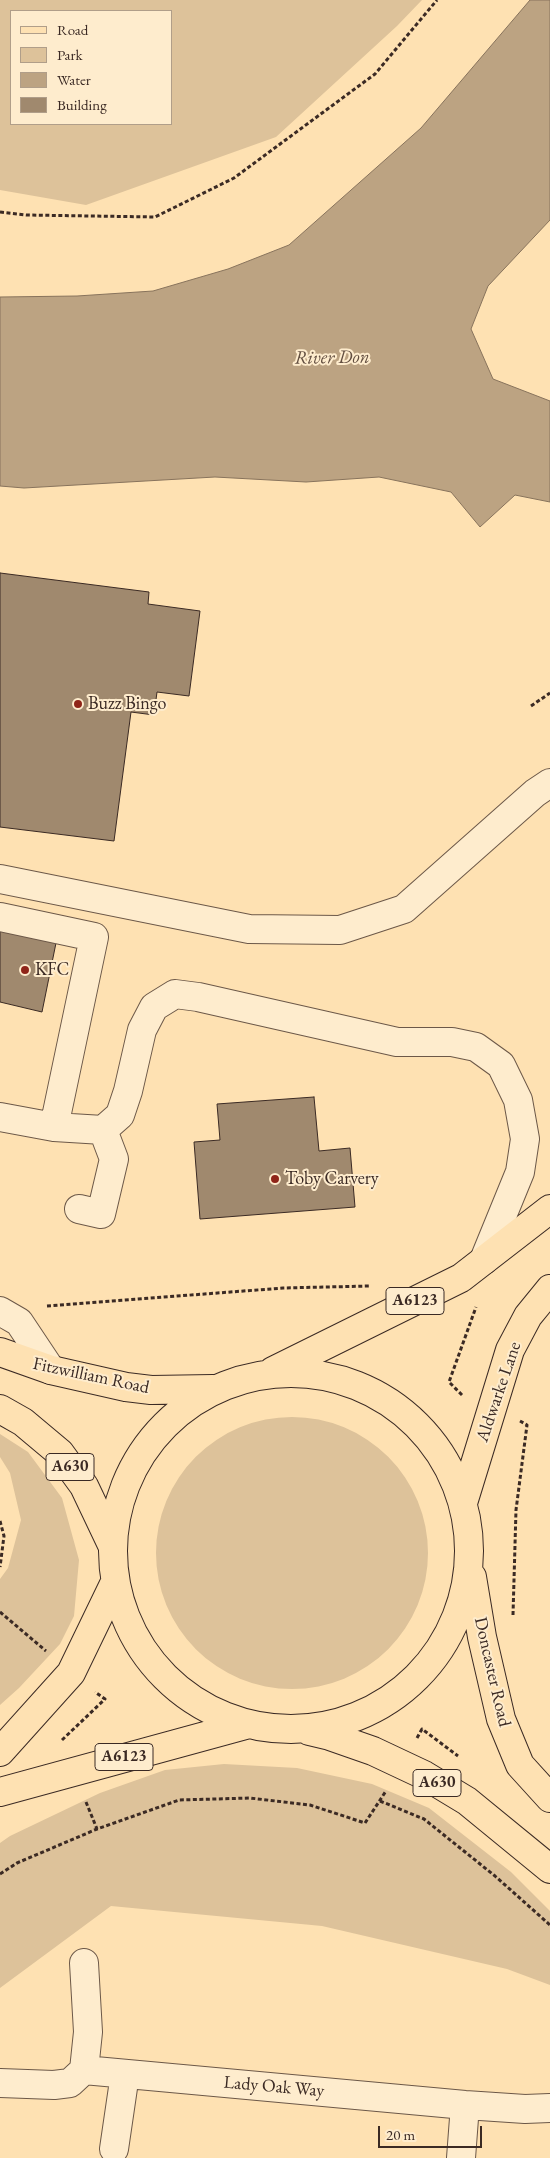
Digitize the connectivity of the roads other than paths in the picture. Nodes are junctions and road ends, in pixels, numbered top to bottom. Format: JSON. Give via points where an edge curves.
{"nodes":[{"id":1,"x":550,"y":784,"type":"edge"},
{"id":2,"x":0,"y":879,"type":"edge"},
{"id":3,"x":0,"y":917,"type":"edge"},
{"id":4,"x":0,"y":1117,"type":"edge"},
{"id":5,"x":54,"y":1127,"type":"junction"},
{"id":6,"x":103,"y":1130,"type":"junction"},
{"id":7,"x":79,"y":1209,"type":"dead end"},
{"id":8,"x":550,"y":1209,"type":"edge"},
{"id":9,"x":484,"y":1260,"type":"junction"},
{"id":10,"x":550,"y":1289,"type":"edge"},
{"id":11,"x":0,"y":1311,"type":"edge"},
{"id":12,"x":0,"y":1352,"type":"edge"},
{"id":13,"x":51,"y":1370,"type":"junction"},
{"id":14,"x":268,"y":1374,"type":"junction"},
{"id":15,"x":214,"y":1389,"type":"junction"},
{"id":16,"x":0,"y":1409,"type":"edge"},
{"id":17,"x":463,"y":1503,"type":"junction"},
{"id":18,"x":113,"y":1547,"type":"junction"},
{"id":19,"x":469,"y":1563,"type":"junction"},
{"id":20,"x":115,"y":1582,"type":"junction"},
{"id":21,"x":249,"y":1724,"type":"junction"},
{"id":22,"x":305,"y":1730,"type":"junction"},
{"id":23,"x":0,"y":1752,"type":"edge"},
{"id":24,"x":0,"y":1792,"type":"edge"},
{"id":25,"x":550,"y":1798,"type":"edge"},
{"id":26,"x":550,"y":1869,"type":"edge"},
{"id":27,"x":84,"y":1963,"type":"dead end"},
{"id":28,"x":84,"y":2070,"type":"junction"},
{"id":29,"x":125,"y":2074,"type":"junction"},
{"id":30,"x":0,"y":2083,"type":"edge"},
{"id":31,"x":465,"y":2105,"type":"junction"},
{"id":32,"x":550,"y":2108,"type":"edge"},
{"id":33,"x":114,"y":2150,"type":"dead end"},
{"id":34,"x":461,"y":2158,"type":"edge"}],
"edges":[{"from":1,"to":2,"type":"street","via":[[535,793],[404,909],[340,930],[249,929]]},
{"from":3,"to":5,"type":"street","via":[[94,937]]},
{"from":4,"to":5,"type":"street"},
{"from":5,"to":6,"type":"street"},
{"from":6,"to":7,"type":"street","via":[[114,1159],[101,1214]]},
{"from":6,"to":9,"type":"street","via":[[120,1114],[142,1030],[154,1007],[176,994],[397,1042],[452,1042],[476,1047],[501,1065],[518,1100],[525,1139],[520,1172]]},
{"from":8,"to":9,"type":"main road","number":"A6123"},
{"from":9,"to":14,"type":"main road","number":"A6123","via":[[461,1278]]},
{"from":10,"to":17,"type":"main road","name":"Aldwarke Lane","via":[[528,1316],[510,1350]]},
{"from":11,"to":13,"type":"street","via":[[19,1322]]},
{"from":12,"to":13,"type":"main road","name":"Fitzwilliam Road"},
{"from":13,"to":15,"type":"main road","name":"Fitzwilliam Road","via":[[150,1390]]},
{"from":14,"to":15,"type":"main road"},
{"from":14,"to":17,"type":"main road","via":[[310,1373],[352,1383],[389,1402],[431,1441],[447,1464]]},
{"from":15,"to":18,"type":"main road","via":[[180,1410],[145,1449],[131,1471],[118,1508]]},
{"from":16,"to":18,"type":"main road","number":"A630","via":[[23,1422],[60,1453],[84,1486]]},
{"from":17,"to":19,"type":"main road"},
{"from":18,"to":20,"type":"main road"},
{"from":19,"to":22,"type":"main road","via":[[455,1620],[447,1638],[424,1670],[395,1696],[360,1715]]},
{"from":19,"to":25,"type":"main road","name":"Doncaster Road","via":[[501,1720],[520,1765]]},
{"from":20,"to":21,"type":"main road","via":[[123,1611],[146,1655],[195,1701]]},
{"from":20,"to":23,"type":"main road","via":[[71,1672]]},
{"from":21,"to":22,"type":"main road"},
{"from":21,"to":24,"type":"main road","number":"A6123"},
{"from":22,"to":26,"type":"main road","number":"A630","via":[[330,1736],[402,1764],[466,1801]]},
{"from":27,"to":28,"type":"street","via":[[88,2032]]},
{"from":28,"to":29,"type":"street","name":"Lady Oak Way"},
{"from":28,"to":30,"type":"street","via":[[70,2083]]},
{"from":29,"to":31,"type":"street","name":"Lady Oak Way"},
{"from":29,"to":33,"type":"street"},
{"from":31,"to":32,"type":"street","name":"Lady Oak Way"},
{"from":31,"to":34,"type":"street"}]}
